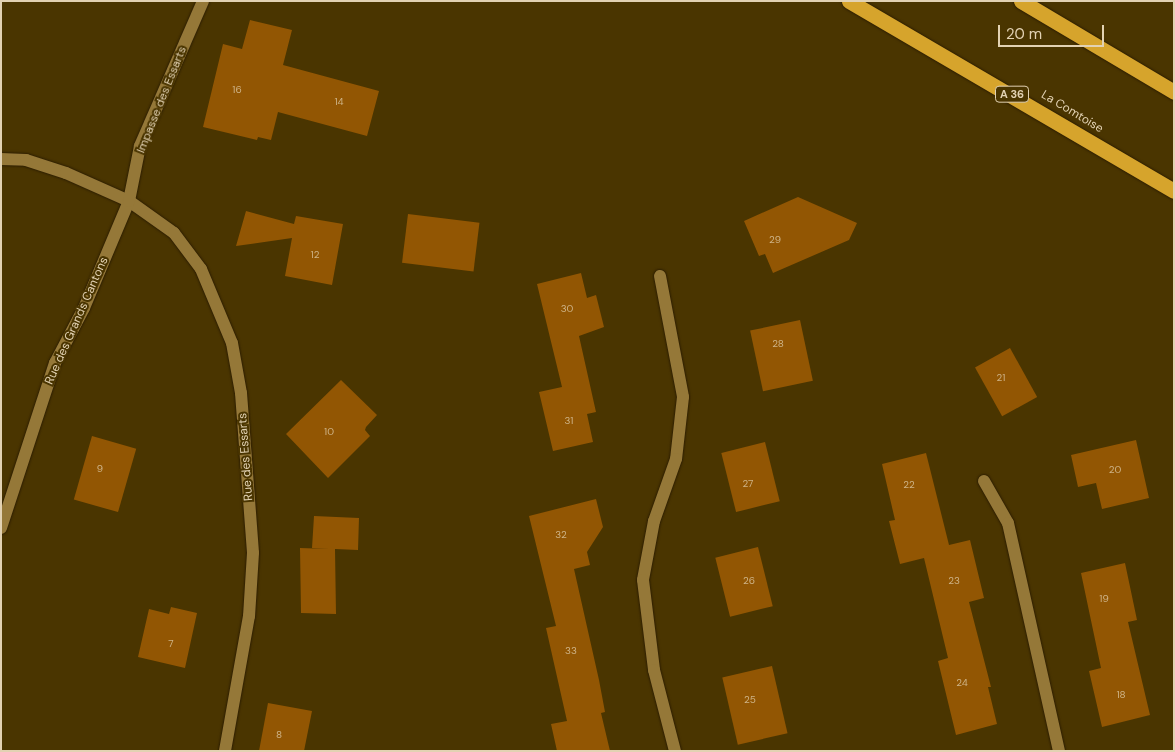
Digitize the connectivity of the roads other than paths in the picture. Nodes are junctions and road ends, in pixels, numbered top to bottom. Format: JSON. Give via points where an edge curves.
{"nodes":[{"id":1,"x":203,"y":1,"type":"edge"},
{"id":2,"x":849,"y":1,"type":"edge"},
{"id":3,"x":1021,"y":1,"type":"edge"},
{"id":4,"x":1174,"y":92,"type":"edge"},
{"id":5,"x":1,"y":159,"type":"edge"},
{"id":6,"x":1174,"y":191,"type":"edge"},
{"id":7,"x":129,"y":201,"type":"junction"},
{"id":8,"x":660,"y":276,"type":"dead end"},
{"id":9,"x":984,"y":481,"type":"dead end"},
{"id":10,"x":1,"y":528,"type":"edge"},
{"id":11,"x":225,"y":751,"type":"edge"},
{"id":12,"x":675,"y":751,"type":"edge"},
{"id":13,"x":1059,"y":751,"type":"edge"}],
"edges":[{"from":1,"to":7,"type":"street","name":"Impasse des Essarts","via":[[140,146]]},
{"from":2,"to":6,"type":"highway","name":"La Comtoise","number":"A 36"},
{"from":3,"to":4,"type":"highway"},
{"from":5,"to":7,"type":"street","name":"Rue des Essarts","via":[[26,160],[66,173]]},
{"from":7,"to":10,"type":"street","name":"Rue des Grands Cantons","via":[[84,308],[55,363]]},
{"from":7,"to":11,"type":"street","name":"Rue des Essarts","via":[[174,233],[201,269],[232,343],[241,393],[252,553],[249,616]]},
{"from":8,"to":12,"type":"street","via":[[683,397],[676,459],[654,521],[643,580],[654,670]]},
{"from":9,"to":13,"type":"street","via":[[1008,523]]}]}
